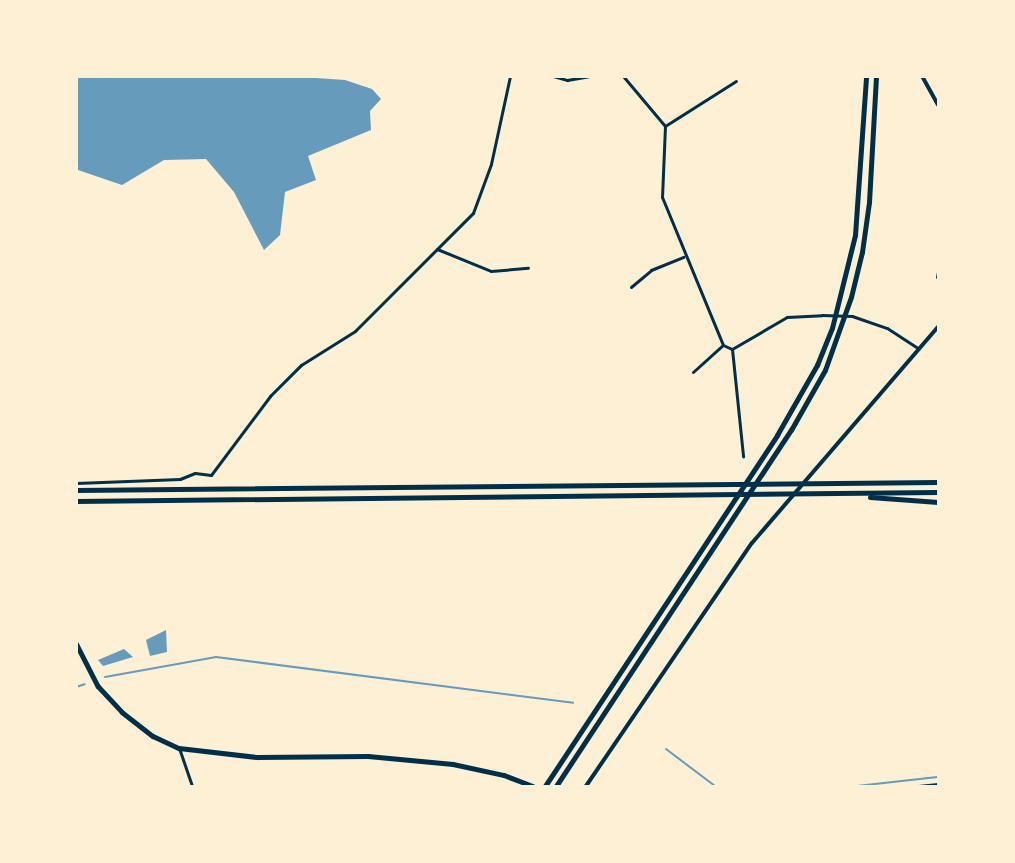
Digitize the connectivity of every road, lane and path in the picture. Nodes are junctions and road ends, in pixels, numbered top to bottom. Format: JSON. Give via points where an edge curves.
{"nodes":[{"id":1,"x":510,"y":76,"type":"edge"},
{"id":2,"x":553,"y":76,"type":"edge"},
{"id":3,"x":588,"y":76,"type":"edge"},
{"id":4,"x":623,"y":76,"type":"edge"},
{"id":5,"x":866,"y":76,"type":"edge"},
{"id":6,"x":876,"y":76,"type":"edge"},
{"id":7,"x":922,"y":76,"type":"edge"},
{"id":8,"x":736,"y":81,"type":"dead end"},
{"id":9,"x":939,"y":105,"type":"edge"},
{"id":10,"x":665,"y":126,"type":"junction"},
{"id":11,"x":437,"y":249,"type":"junction"},
{"id":12,"x":684,"y":257,"type":"junction"},
{"id":13,"x":528,"y":268,"type":"dead end"},
{"id":14,"x":939,"y":272,"type":"edge"},
{"id":15,"x":937,"y":277,"type":"edge"},
{"id":16,"x":631,"y":287,"type":"dead end"},
{"id":17,"x":939,"y":327,"type":"edge"},
{"id":18,"x":723,"y":345,"type":"junction"},
{"id":19,"x":918,"y":348,"type":"junction"},
{"id":20,"x":732,"y":349,"type":"junction"},
{"id":21,"x":693,"y":372,"type":"dead end"},
{"id":22,"x":743,"y":456,"type":"dead end"},
{"id":23,"x":939,"y":482,"type":"edge"},
{"id":24,"x":76,"y":483,"type":"edge"},
{"id":25,"x":76,"y":490,"type":"edge"},
{"id":26,"x":939,"y":492,"type":"edge"},
{"id":27,"x":841,"y":495,"type":"junction"},
{"id":28,"x":76,"y":501,"type":"edge"},
{"id":29,"x":939,"y":502,"type":"edge"},
{"id":30,"x":76,"y":643,"type":"edge"},
{"id":31,"x":179,"y":748,"type":"junction"},
{"id":32,"x":939,"y":784,"type":"edge"},
{"id":33,"x":192,"y":786,"type":"edge"},
{"id":34,"x":532,"y":786,"type":"edge"},
{"id":35,"x":546,"y":786,"type":"edge"},
{"id":36,"x":556,"y":786,"type":"edge"},
{"id":37,"x":586,"y":786,"type":"edge"},
{"id":38,"x":918,"y":786,"type":"edge"}],
"edges":[{"from":1,"to":11,"type":"street","via":[[491,164],[473,213]]},
{"from":2,"to":3,"type":"street","via":[[567,80]]},
{"from":4,"to":10,"type":"street"},
{"from":5,"to":35,"type":"highway","via":[[855,235],[832,328],[817,365],[777,435]]},
{"from":6,"to":36,"type":"highway","via":[[869,202],[862,252],[852,297],[825,370],[791,430]]},
{"from":7,"to":9,"type":"street"},
{"from":8,"to":10,"type":"street"},
{"from":10,"to":12,"type":"street","via":[[662,197]]},
{"from":11,"to":13,"type":"street","via":[[491,271]]},
{"from":11,"to":24,"type":"street","via":[[355,331],[301,365],[270,396],[211,476],[195,473],[180,479]]},
{"from":12,"to":16,"type":"street","via":[[651,270]]},
{"from":12,"to":18,"type":"street"},
{"from":14,"to":15,"type":"street"},
{"from":17,"to":19,"type":"street"},
{"from":18,"to":20,"type":"street"},
{"from":18,"to":21,"type":"street"},
{"from":19,"to":20,"type":"street","via":[[887,328],[852,316],[822,315],[787,317]]},
{"from":19,"to":37,"type":"street","via":[[752,543]]},
{"from":20,"to":22,"type":"street"},
{"from":23,"to":25,"type":"highway"},
{"from":26,"to":27,"type":"highway"},
{"from":27,"to":28,"type":"highway"},
{"from":27,"to":29,"type":"highway"},
{"from":30,"to":31,"type":"main road","via":[[98,686],[122,712],[153,736]]},
{"from":31,"to":33,"type":"street"},
{"from":31,"to":34,"type":"main road","via":[[257,757],[368,756],[453,764],[504,775]]},
{"from":32,"to":38,"type":"street"}]}
